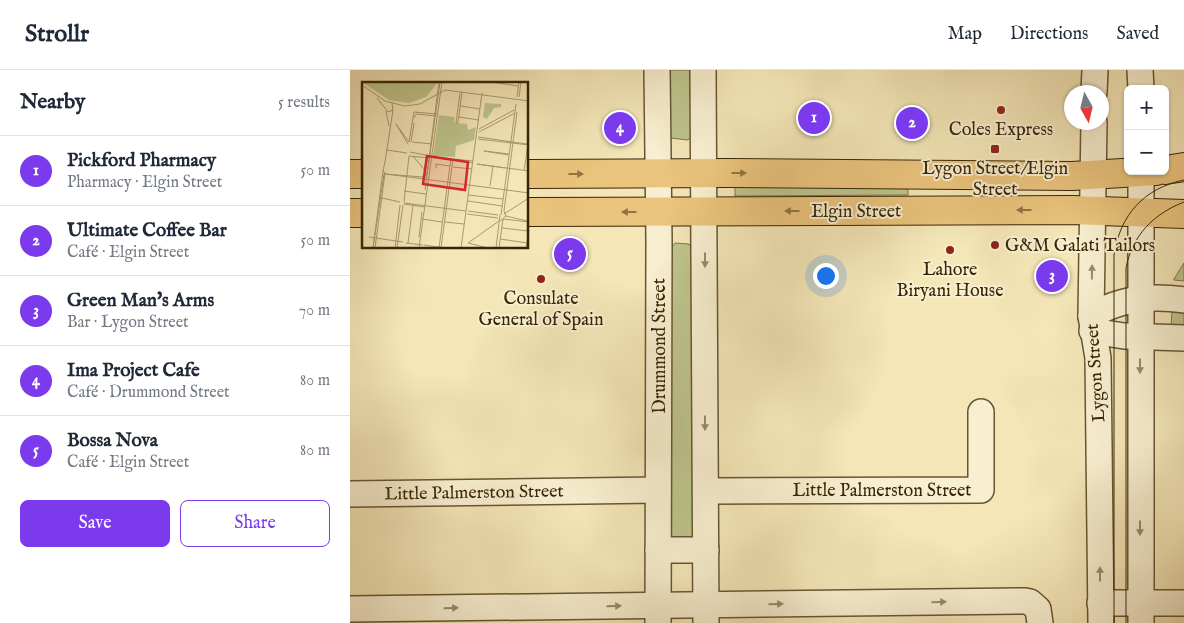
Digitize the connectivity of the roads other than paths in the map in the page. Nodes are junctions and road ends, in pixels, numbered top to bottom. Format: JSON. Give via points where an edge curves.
{"nodes":[{"id":1,"x":657,"y":70,"type":"edge"},
{"id":2,"x":703,"y":70,"type":"edge"},
{"id":3,"x":1095,"y":70,"type":"edge"},
{"id":4,"x":1140,"y":70,"type":"edge"},
{"id":5,"x":1094,"y":85,"type":"edge"},
{"id":6,"x":1141,"y":85,"type":"edge"},
{"id":7,"x":1094,"y":130,"type":"edge"},
{"id":8,"x":1184,"y":167,"type":"edge"},
{"id":9,"x":1169,"y":169,"type":"edge"},
{"id":10,"x":704,"y":173,"type":"junction"},
{"id":11,"x":1124,"y":173,"type":"edge"},
{"id":12,"x":536,"y":174,"type":"edge"},
{"id":13,"x":659,"y":174,"type":"junction"},
{"id":14,"x":927,"y":174,"type":"junction"},
{"id":15,"x":1094,"y":175,"type":"junction"},
{"id":16,"x":1150,"y":175,"type":"edge"},
{"id":17,"x":926,"y":210,"type":"junction"},
{"id":18,"x":1093,"y":210,"type":"junction"},
{"id":19,"x":536,"y":212,"type":"edge"},
{"id":20,"x":659,"y":212,"type":"junction"},
{"id":21,"x":705,"y":212,"type":"junction"},
{"id":22,"x":1140,"y":212,"type":"junction"},
{"id":23,"x":1184,"y":214,"type":"edge"},
{"id":24,"x":1140,"y":298,"type":"junction"},
{"id":25,"x":1184,"y":300,"type":"edge"},
{"id":26,"x":1092,"y":324,"type":"junction"},
{"id":27,"x":1140,"y":337,"type":"junction"},
{"id":28,"x":1184,"y":338,"type":"edge"},
{"id":29,"x":982,"y":412,"type":"dead end"},
{"id":30,"x":658,"y":490,"type":"junction"},
{"id":31,"x":706,"y":492,"type":"junction"},
{"id":32,"x":350,"y":494,"type":"edge"},
{"id":33,"x":658,"y":550,"type":"junction"},
{"id":34,"x":706,"y":550,"type":"junction"},
{"id":35,"x":1184,"y":603,"type":"edge"},
{"id":36,"x":350,"y":609,"type":"edge"},
{"id":37,"x":1101,"y":613,"type":"edge"},
{"id":38,"x":1141,"y":613,"type":"edge"},
{"id":39,"x":658,"y":614,"type":"edge"},
{"id":40,"x":706,"y":614,"type":"edge"},
{"id":41,"x":1040,"y":623,"type":"edge"}],
"edges":[{"from":1,"to":13,"type":"street","name":"Drummond Street"},
{"from":2,"to":10,"type":"street"},
{"from":3,"to":5,"type":"street"},
{"from":4,"to":6,"type":"street"},
{"from":7,"to":15,"type":"street","name":"Lygon Street"},
{"from":8,"to":9,"type":"main road","name":"Elgin Street"},
{"from":10,"to":13,"type":"main road","name":"Elgin Street"},
{"from":10,"to":14,"type":"main road","name":"Elgin Street","one_way":true},
{"from":10,"to":21,"type":"street"},
{"from":11,"to":15,"type":"main road","name":"Elgin Street"},
{"from":12,"to":13,"type":"main road","name":"Elgin Street","one_way":true},
{"from":12,"to":19,"type":"main road"},
{"from":13,"to":20,"type":"street","name":"Drummond Street"},
{"from":14,"to":15,"type":"main road","name":"Elgin Street"},
{"from":14,"to":17,"type":"main road"},
{"from":15,"to":18,"type":"street","name":"Lygon Street"},
{"from":16,"to":22,"type":"street"},
{"from":18,"to":17,"type":"main road","name":"Elgin Street","one_way":true},
{"from":17,"to":21,"type":"main road","name":"Elgin Street","one_way":true},
{"from":18,"to":22,"type":"main road","name":"Elgin Street"},
{"from":26,"to":18,"type":"street","name":"Lygon Street","one_way":true},
{"from":20,"to":19,"type":"main road","name":"Elgin Street","one_way":true},
{"from":20,"to":21,"type":"main road","name":"Elgin Street"},
{"from":20,"to":30,"type":"street","name":"Drummond Street"},
{"from":21,"to":31,"type":"street","one_way":true},
{"from":22,"to":23,"type":"main road","name":"Elgin Street"},
{"from":22,"to":24,"type":"street"},
{"from":24,"to":25,"type":"street"},
{"from":24,"to":26,"type":"street","via":[[1113,304]]},
{"from":24,"to":27,"type":"street"},
{"from":26,"to":27,"type":"street"},
{"from":37,"to":26,"type":"street","name":"Lygon Street","one_way":true,"via":[[1098,366]]},
{"from":27,"to":28,"type":"street"},
{"from":27,"to":38,"type":"street","one_way":true},
{"from":29,"to":31,"type":"street","name":"Little Palmerston Street","via":[[981,490]]},
{"from":30,"to":32,"type":"street","name":"Little Palmerston Street"},
{"from":30,"to":33,"type":"street","name":"Drummond Street"},
{"from":31,"to":34,"type":"street"},
{"from":33,"to":34,"type":"street"},
{"from":33,"to":39,"type":"street","name":"Drummond Street"},
{"from":34,"to":40,"type":"street"},
{"from":35,"to":38,"type":"street"},
{"from":36,"to":39,"type":"street","one_way":true},
{"from":37,"to":38,"type":"street"},
{"from":39,"to":40,"type":"street"},
{"from":40,"to":41,"type":"street","one_way":true,"via":[[1025,601],[1038,609]]}]}
